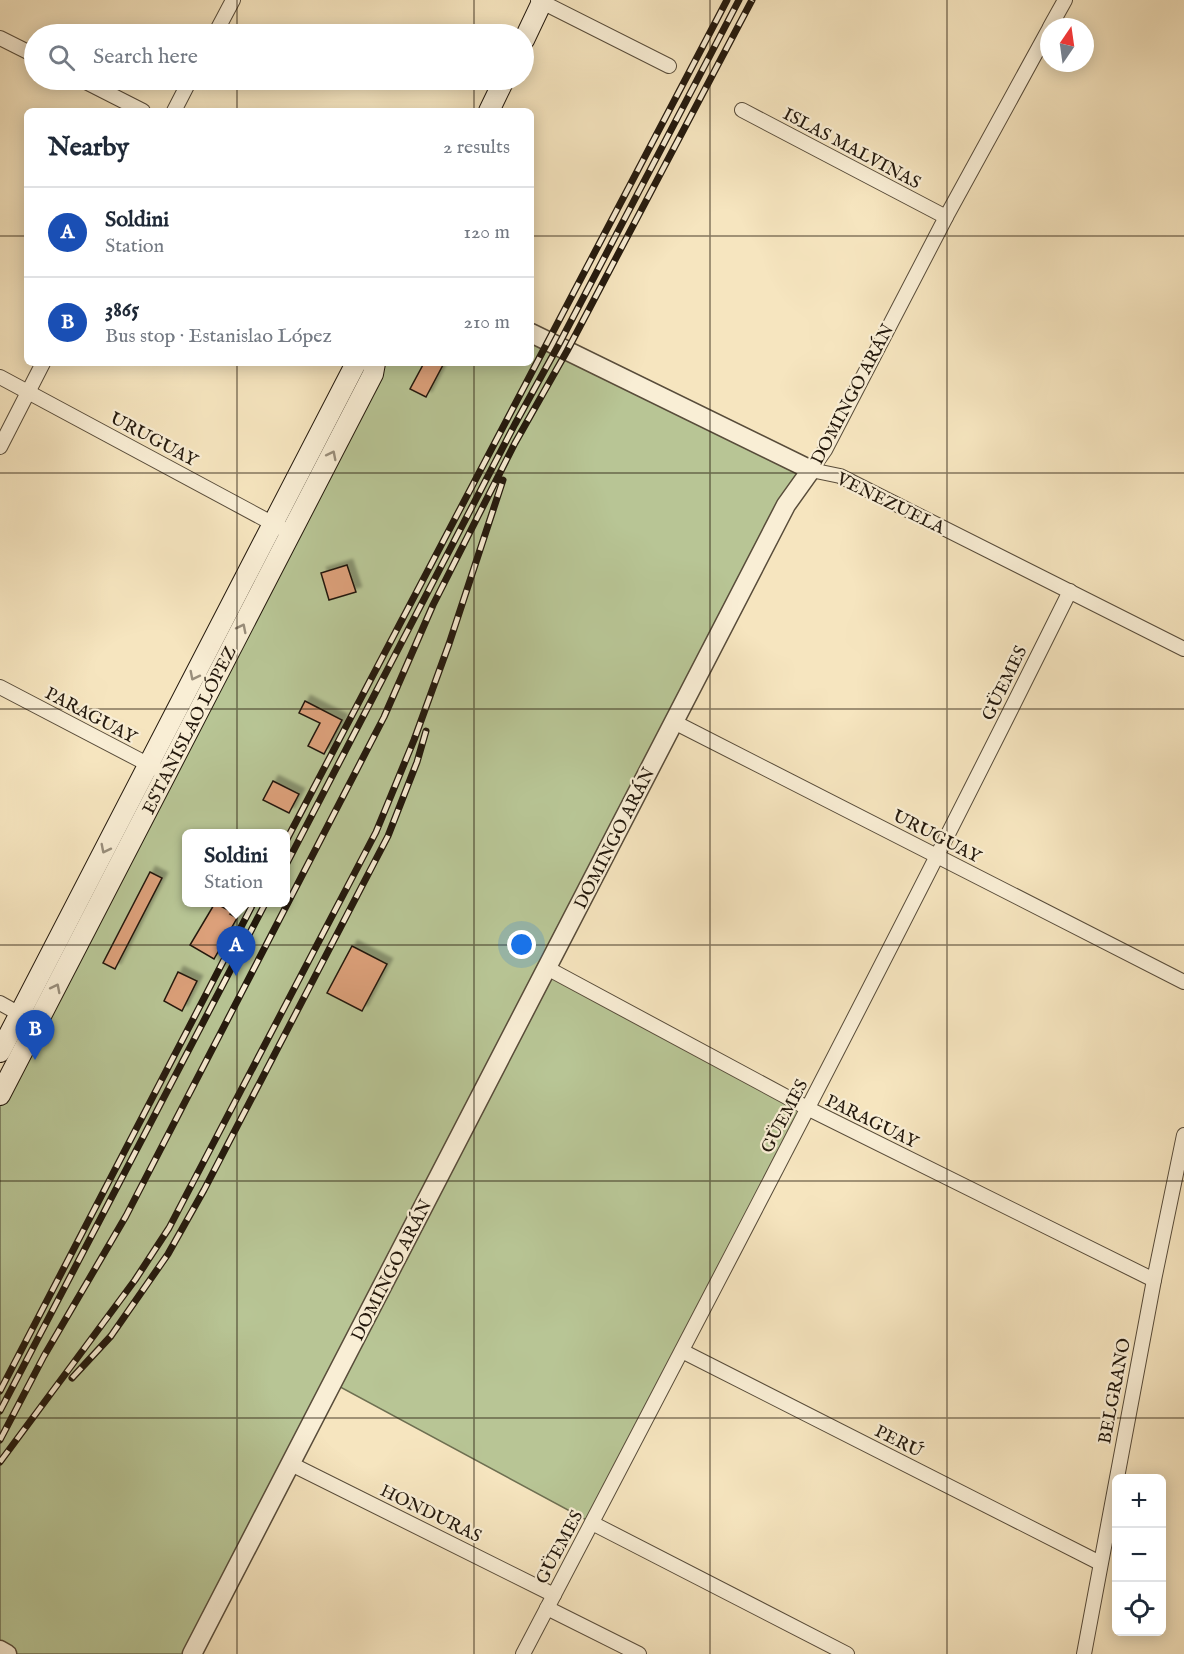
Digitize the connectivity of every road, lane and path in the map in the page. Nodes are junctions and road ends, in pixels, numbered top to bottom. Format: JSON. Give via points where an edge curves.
{"nodes":[{"id":1,"x":233,"y":0,"type":"edge"},
{"id":2,"x":1065,"y":0,"type":"edge"},
{"id":3,"x":541,"y":1,"type":"edge"},
{"id":4,"x":1055,"y":18,"type":"edge"},
{"id":5,"x":220,"y":24,"type":"edge"},
{"id":6,"x":531,"y":24,"type":"edge"},
{"id":7,"x":0,"y":38,"type":"edge"},
{"id":8,"x":1040,"y":46,"type":"edge"},
{"id":9,"x":24,"y":50,"type":"edge"},
{"id":10,"x":669,"y":66,"type":"dead end"},
{"id":11,"x":102,"y":90,"type":"edge"},
{"id":12,"x":185,"y":90,"type":"edge"},
{"id":13,"x":499,"y":90,"type":"edge"},
{"id":14,"x":137,"y":108,"type":"edge"},
{"id":15,"x":176,"y":108,"type":"edge"},
{"id":16,"x":490,"y":108,"type":"edge"},
{"id":17,"x":742,"y":110,"type":"dead end"},
{"id":18,"x":946,"y":217,"type":"junction"},
{"id":19,"x":534,"y":334,"type":"edge"},
{"id":20,"x":41,"y":366,"type":"edge"},
{"id":21,"x":354,"y":366,"type":"edge"},
{"id":22,"x":374,"y":366,"type":"edge"},
{"id":23,"x":0,"y":376,"type":"edge"},
{"id":24,"x":28,"y":392,"type":"junction"},
{"id":25,"x":0,"y":447,"type":"edge"},
{"id":26,"x":811,"y":470,"type":"junction"},
{"id":27,"x":273,"y":524,"type":"junction"},
{"id":28,"x":291,"y":534,"type":"junction"},
{"id":29,"x":1070,"y":591,"type":"junction"},
{"id":30,"x":1184,"y":650,"type":"edge"},
{"id":31,"x":0,"y":687,"type":"edge"},
{"id":32,"x":674,"y":722,"type":"junction"},
{"id":33,"x":148,"y":765,"type":"junction"},
{"id":34,"x":166,"y":774,"type":"junction"},
{"id":35,"x":938,"y":856,"type":"junction"},
{"id":36,"x":547,"y":968,"type":"junction"},
{"id":37,"x":1184,"y":982,"type":"edge"},
{"id":38,"x":0,"y":1003,"type":"edge"},
{"id":39,"x":20,"y":1014,"type":"junction"},
{"id":40,"x":37,"y":1023,"type":"junction"},
{"id":41,"x":0,"y":1052,"type":"edge"},
{"id":42,"x":0,"y":1095,"type":"edge"},
{"id":43,"x":809,"y":1109,"type":"junction"},
{"id":44,"x":1184,"y":1134,"type":"edge"},
{"id":45,"x":1154,"y":1280,"type":"junction"},
{"id":46,"x":682,"y":1351,"type":"junction"},
{"id":47,"x":291,"y":1464,"type":"junction"},
{"id":48,"x":592,"y":1523,"type":"junction"},
{"id":49,"x":1100,"y":1563,"type":"junction"},
{"id":50,"x":554,"y":1595,"type":"junction"},
{"id":51,"x":547,"y":1608,"type":"junction"},
{"id":52,"x":0,"y":1650,"type":"edge"},
{"id":53,"x":7,"y":1654,"type":"edge"},
{"id":54,"x":192,"y":1654,"type":"edge"},
{"id":55,"x":523,"y":1654,"type":"edge"},
{"id":56,"x":639,"y":1654,"type":"edge"},
{"id":57,"x":847,"y":1654,"type":"edge"},
{"id":58,"x":1084,"y":1654,"type":"edge"}],
"edges":[{"from":1,"to":5,"type":"street"},
{"from":2,"to":4,"type":"street","name":"DOMINGO ARÁN"},
{"from":3,"to":6,"type":"main road"},
{"from":3,"to":10,"type":"street"},
{"from":7,"to":9,"type":"street"},
{"from":8,"to":18,"type":"street","name":"DOMINGO ARÁN"},
{"from":11,"to":14,"type":"street"},
{"from":12,"to":15,"type":"street"},
{"from":13,"to":16,"type":"main road"},
{"from":17,"to":18,"type":"street","name":"ISLAS MALVINAS"},
{"from":18,"to":26,"type":"street","name":"DOMINGO ARÁN"},
{"from":19,"to":26,"type":"street","name":"VENEZUELA"},
{"from":20,"to":24,"type":"street"},
{"from":21,"to":27,"type":"main road","name":"ESTANISLAO LÓPEZ"},
{"from":28,"to":22,"type":"main road","name":"ESTANISLAO LÓPEZ","one_way":true},
{"from":23,"to":24,"type":"street","name":"URUGUAY"},
{"from":24,"to":25,"type":"street"},
{"from":24,"to":27,"type":"street","name":"URUGUAY"},
{"from":26,"to":29,"type":"street","name":"VENEZUELA","via":[[840,476]]},
{"from":26,"to":32,"type":"street","name":"DOMINGO ARÁN","via":[[786,505]]},
{"from":27,"to":28,"type":"street","name":"URUGUAY"},
{"from":27,"to":33,"type":"main road","name":"ESTANISLAO LÓPEZ","one_way":true},
{"from":34,"to":28,"type":"main road","name":"ESTANISLAO LÓPEZ","one_way":true},
{"from":29,"to":30,"type":"street","name":"VENEZUELA"},
{"from":29,"to":35,"type":"street","name":"GÜEMES"},
{"from":31,"to":33,"type":"street","name":"PARAGUAY"},
{"from":32,"to":35,"type":"street","name":"URUGUAY"},
{"from":32,"to":36,"type":"street","name":"DOMINGO ARÁN"},
{"from":33,"to":34,"type":"street","name":"PARAGUAY"},
{"from":33,"to":39,"type":"main road","name":"ESTANISLAO LÓPEZ","one_way":true},
{"from":40,"to":34,"type":"main road","name":"ESTANISLAO LÓPEZ","one_way":true},
{"from":35,"to":37,"type":"street","name":"URUGUAY"},
{"from":35,"to":43,"type":"street","name":"GÜEMES"},
{"from":36,"to":43,"type":"street","name":"PARAGUAY"},
{"from":36,"to":47,"type":"street","name":"DOMINGO ARÁN"},
{"from":38,"to":39,"type":"street"},
{"from":39,"to":40,"type":"street"},
{"from":39,"to":41,"type":"main road","name":"ESTANISLAO LÓPEZ"},
{"from":40,"to":42,"type":"main road","name":"ESTANISLAO LÓPEZ"},
{"from":43,"to":45,"type":"street","name":"PARAGUAY"},
{"from":43,"to":46,"type":"street","name":"GÜEMES"},
{"from":44,"to":45,"type":"street","name":"BELGRANO"},
{"from":45,"to":49,"type":"street","name":"BELGRANO"},
{"from":46,"to":48,"type":"street","name":"GÜEMES"},
{"from":46,"to":49,"type":"street","name":"PERÚ"},
{"from":47,"to":50,"type":"street","name":"HONDURAS"},
{"from":47,"to":54,"type":"street","name":"DOMINGO ARÁN"},
{"from":48,"to":50,"type":"street","name":"GÜEMES"},
{"from":48,"to":57,"type":"street"},
{"from":49,"to":58,"type":"street","name":"BELGRANO"},
{"from":50,"to":51,"type":"street","name":"GÜEMES"},
{"from":51,"to":55,"type":"street","name":"GÜEMES"},
{"from":51,"to":56,"type":"street"},
{"from":52,"to":53,"type":"street"}]}
